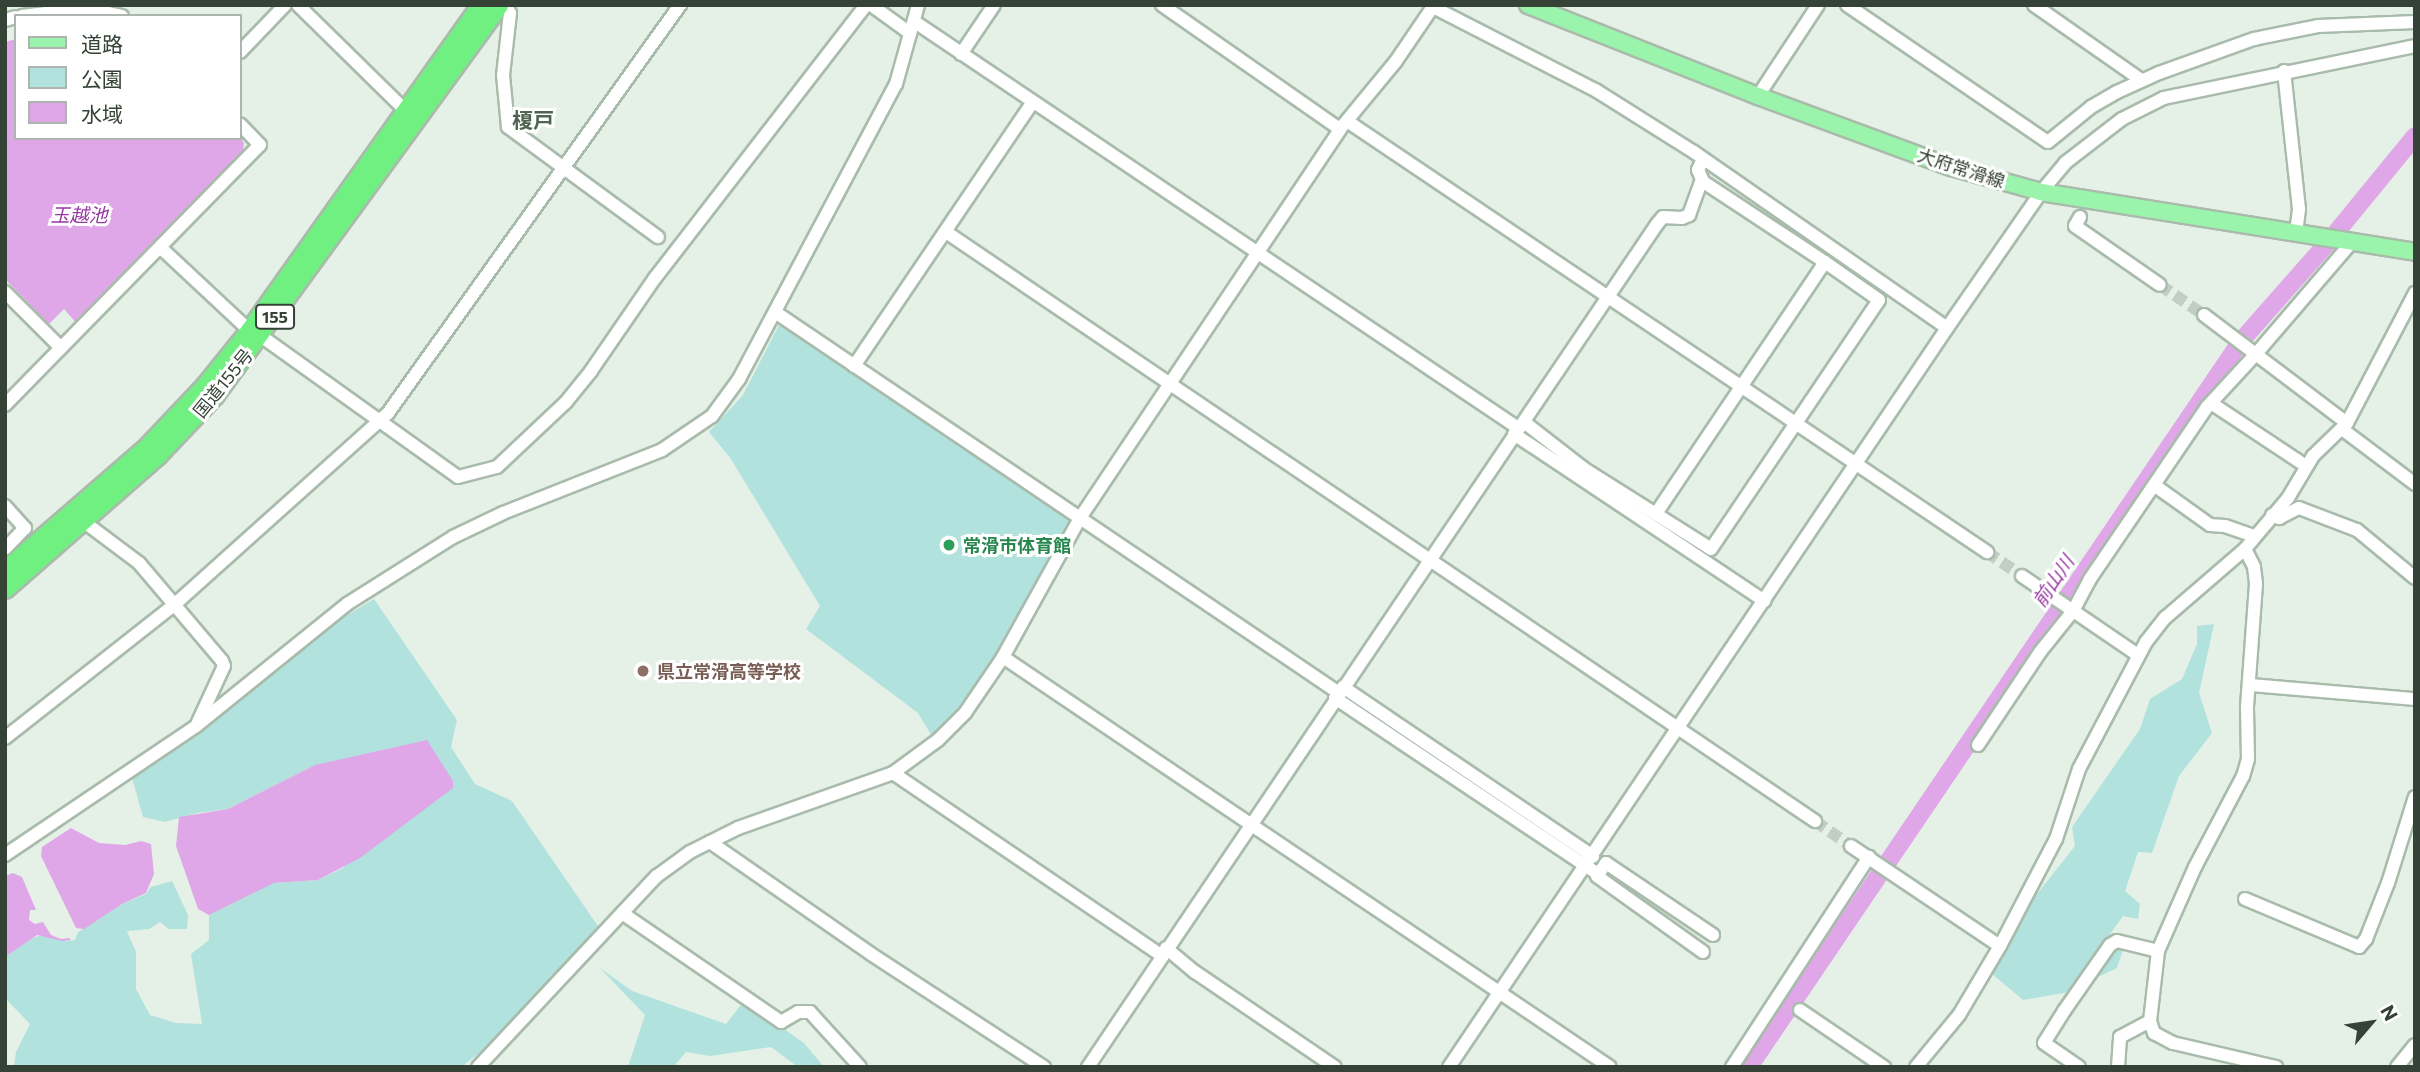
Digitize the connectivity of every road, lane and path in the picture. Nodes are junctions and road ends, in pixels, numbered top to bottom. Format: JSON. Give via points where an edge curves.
{"nodes":[{"id":1,"x":285,"y":5,"type":"edge"},
{"id":2,"x":298,"y":5,"type":"edge"},
{"id":3,"x":482,"y":5,"type":"edge"},
{"id":4,"x":499,"y":5,"type":"edge"},
{"id":5,"x":505,"y":5,"type":"edge"},
{"id":6,"x":680,"y":5,"type":"edge"},
{"id":7,"x":869,"y":5,"type":"edge"},
{"id":8,"x":918,"y":5,"type":"edge"},
{"id":9,"x":994,"y":5,"type":"edge"},
{"id":10,"x":1162,"y":5,"type":"edge"},
{"id":11,"x":1528,"y":5,"type":"edge"},
{"id":12,"x":1818,"y":5,"type":"edge"},
{"id":13,"x":1847,"y":5,"type":"edge"},
{"id":14,"x":2034,"y":5,"type":"edge"},
{"id":15,"x":1433,"y":6,"type":"edge"},
{"id":16,"x":38,"y":14,"type":"edge"},
{"id":17,"x":113,"y":14,"type":"edge"},
{"id":18,"x":2415,"y":22,"type":"edge"},
{"id":19,"x":913,"y":28,"type":"junction"},
{"id":20,"x":2415,"y":46,"type":"edge"},
{"id":21,"x":242,"y":50,"type":"edge"},
{"id":22,"x":961,"y":54,"type":"junction"},
{"id":23,"x":2284,"y":71,"type":"junction"},
{"id":24,"x":2141,"y":80,"type":"junction"},
{"id":25,"x":1758,"y":96,"type":"junction"},
{"id":26,"x":1033,"y":102,"type":"junction"},
{"id":27,"x":407,"y":111,"type":"junction"},
{"id":28,"x":1344,"y":125,"type":"junction"},
{"id":29,"x":242,"y":126,"type":"edge"},
{"id":30,"x":1703,"y":159,"type":"junction"},
{"id":31,"x":563,"y":168,"type":"junction"},
{"id":32,"x":1702,"y":181,"type":"junction"},
{"id":33,"x":2041,"y":192,"type":"junction"},
{"id":34,"x":2080,"y":217,"type":"dead end"},
{"id":35,"x":946,"y":232,"type":"junction"},
{"id":36,"x":2296,"y":232,"type":"junction"},
{"id":37,"x":658,"y":237,"type":"dead end"},
{"id":38,"x":2347,"y":241,"type":"junction"},
{"id":39,"x":161,"y":248,"type":"junction"},
{"id":40,"x":2415,"y":252,"type":"edge"},
{"id":41,"x":1258,"y":253,"type":"junction"},
{"id":42,"x":1825,"y":262,"type":"junction"},
{"id":43,"x":2160,"y":285,"type":"tunnel mouth"},
{"id":44,"x":5,"y":292,"type":"edge"},
{"id":45,"x":2415,"y":293,"type":"edge"},
{"id":46,"x":1608,"y":296,"type":"junction"},
{"id":47,"x":775,"y":312,"type":"junction"},
{"id":48,"x":2204,"y":315,"type":"tunnel mouth"},
{"id":49,"x":1947,"y":328,"type":"junction"},
{"id":50,"x":256,"y":333,"type":"junction"},
{"id":51,"x":61,"y":348,"type":"junction"},
{"id":52,"x":2254,"y":354,"type":"junction"},
{"id":53,"x":854,"y":366,"type":"junction"},
{"id":54,"x":1169,"y":384,"type":"junction"},
{"id":55,"x":1740,"y":386,"type":"junction"},
{"id":56,"x":2211,"y":403,"type":"junction"},
{"id":57,"x":5,"y":405,"type":"edge"},
{"id":58,"x":380,"y":422,"type":"junction"},
{"id":59,"x":1797,"y":424,"type":"junction"},
{"id":60,"x":2344,"y":426,"type":"junction"},
{"id":61,"x":1519,"y":428,"type":"junction"},
{"id":62,"x":1856,"y":464,"type":"junction"},
{"id":63,"x":2306,"y":466,"type":"junction"},
{"id":64,"x":2415,"y":484,"type":"edge"},
{"id":65,"x":2154,"y":485,"type":"junction"},
{"id":66,"x":2296,"y":485,"type":"junction"},
{"id":67,"x":5,"y":506,"type":"edge"},
{"id":68,"x":2299,"y":508,"type":"junction"},
{"id":69,"x":1657,"y":512,"type":"junction"},
{"id":70,"x":2272,"y":515,"type":"junction"},
{"id":71,"x":1080,"y":517,"type":"junction"},
{"id":72,"x":83,"y":521,"type":"junction"},
{"id":73,"x":2254,"y":536,"type":"junction"},
{"id":74,"x":5,"y":549,"type":"edge"},
{"id":75,"x":2245,"y":550,"type":"junction"},
{"id":76,"x":1987,"y":552,"type":"tunnel mouth"},
{"id":77,"x":1429,"y":562,"type":"junction"},
{"id":78,"x":5,"y":571,"type":"edge"},
{"id":79,"x":2022,"y":576,"type":"tunnel mouth"},
{"id":80,"x":2415,"y":578,"type":"edge"},
{"id":81,"x":5,"y":589,"type":"edge"},
{"id":82,"x":1764,"y":601,"type":"junction"},
{"id":83,"x":174,"y":605,"type":"junction"},
{"id":84,"x":2070,"y":609,"type":"junction"},
{"id":85,"x":2138,"y":655,"type":"junction"},
{"id":86,"x":1003,"y":657,"type":"junction"},
{"id":87,"x":2251,"y":685,"type":"junction"},
{"id":88,"x":1339,"y":693,"type":"junction"},
{"id":89,"x":2415,"y":698,"type":"edge"},
{"id":90,"x":196,"y":726,"type":"junction"},
{"id":91,"x":1678,"y":729,"type":"junction"},
{"id":92,"x":5,"y":738,"type":"edge"},
{"id":93,"x":1978,"y":745,"type":"dead end"},
{"id":94,"x":893,"y":773,"type":"junction"},
{"id":95,"x":2415,"y":797,"type":"edge"},
{"id":96,"x":1815,"y":821,"type":"tunnel mouth"},
{"id":97,"x":1252,"y":825,"type":"junction"},
{"id":98,"x":710,"y":842,"type":"junction"},
{"id":99,"x":1851,"y":846,"type":"tunnel mouth"},
{"id":100,"x":5,"y":855,"type":"edge"},
{"id":101,"x":1872,"y":858,"type":"junction"},
{"id":102,"x":1589,"y":861,"type":"junction"},
{"id":103,"x":1598,"y":874,"type":"junction"},
{"id":104,"x":2245,"y":899,"type":"dead end"},
{"id":105,"x":622,"y":913,"type":"junction"},
{"id":106,"x":1713,"y":935,"type":"dead end"},
{"id":107,"x":2000,"y":946,"type":"junction"},
{"id":108,"x":1164,"y":951,"type":"junction"},
{"id":109,"x":2158,"y":951,"type":"junction"},
{"id":110,"x":1703,"y":952,"type":"dead end"},
{"id":111,"x":1500,"y":992,"type":"junction"},
{"id":112,"x":1800,"y":1010,"type":"dead end"},
{"id":113,"x":2150,"y":1021,"type":"junction"},
{"id":114,"x":2415,"y":1045,"type":"edge"},
{"id":115,"x":478,"y":1067,"type":"edge"},
{"id":116,"x":860,"y":1067,"type":"edge"},
{"id":117,"x":1044,"y":1067,"type":"edge"},
{"id":118,"x":1088,"y":1067,"type":"edge"},
{"id":119,"x":1335,"y":1067,"type":"edge"},
{"id":120,"x":1449,"y":1067,"type":"edge"},
{"id":121,"x":1610,"y":1067,"type":"edge"},
{"id":122,"x":1731,"y":1067,"type":"edge"},
{"id":123,"x":1884,"y":1067,"type":"edge"},
{"id":124,"x":1916,"y":1067,"type":"edge"},
{"id":125,"x":2079,"y":1067,"type":"edge"},
{"id":126,"x":2118,"y":1067,"type":"edge"},
{"id":127,"x":2276,"y":1067,"type":"edge"},
{"id":128,"x":2397,"y":1067,"type":"edge"}],
"edges":[{"from":1,"to":21,"type":"street"},
{"from":2,"to":27,"type":"street"},
{"from":3,"to":27,"type":"highway","name":"国道155号","number":"155"},
{"from":4,"to":50,"type":"highway","name":"国道155号","number":"155"},
{"from":5,"to":31,"type":"street","via":[[510,13],[503,75],[507,125]]},
{"from":6,"to":31,"type":"street"},
{"from":7,"to":19,"type":"street"},
{"from":7,"to":58,"type":"street","via":[[655,278],[592,372],[502,465],[458,477]]},
{"from":8,"to":19,"type":"street"},
{"from":9,"to":22,"type":"street"},
{"from":10,"to":28,"type":"street"},
{"from":11,"to":25,"type":"main road","name":"大府常滑線"},
{"from":12,"to":25,"type":"street"},
{"from":13,"to":24,"type":"street","via":[[2048,142],[2091,107]]},
{"from":14,"to":24,"type":"street"},
{"from":15,"to":28,"type":"street"},
{"from":15,"to":30,"type":"street","via":[[1597,91]]},
{"from":16,"to":17,"type":"street","via":[[87,8]]},
{"from":18,"to":24,"type":"street","via":[[2327,25],[2269,35]]},
{"from":19,"to":22,"type":"street"},
{"from":19,"to":47,"type":"street","via":[[896,84]]},
{"from":20,"to":23,"type":"street"},
{"from":22,"to":26,"type":"street"},
{"from":23,"to":33,"type":"street","via":[[2187,91],[2143,107],[2084,146]]},
{"from":23,"to":36,"type":"street","via":[[2299,209]]},
{"from":25,"to":33,"type":"main road","name":"大府常滑線","via":[[1951,167]]},
{"from":26,"to":35,"type":"street"},
{"from":26,"to":41,"type":"street"},
{"from":27,"to":50,"type":"highway","name":"国道155号","number":"155"},
{"from":28,"to":41,"type":"street"},
{"from":28,"to":46,"type":"street"},
{"from":29,"to":39,"type":"street","via":[[260,145]]},
{"from":30,"to":32,"type":"street","via":[[1698,170]]},
{"from":30,"to":49,"type":"street"},
{"from":31,"to":37,"type":"street"},
{"from":31,"to":58,"type":"street"},
{"from":32,"to":42,"type":"street"},
{"from":32,"to":46,"type":"street","via":[[1689,215],[1663,216]]},
{"from":33,"to":36,"type":"main road","name":"大府常滑線"},
{"from":33,"to":49,"type":"street"},
{"from":34,"to":43,"type":"street","via":[[2075,226]]},
{"from":35,"to":53,"type":"street"},
{"from":35,"to":54,"type":"street"},
{"from":36,"to":38,"type":"main road","name":"大府常滑線"},
{"from":38,"to":40,"type":"main road","name":"大府常滑線"},
{"from":38,"to":52,"type":"street"},
{"from":39,"to":50,"type":"street"},
{"from":39,"to":51,"type":"street"},
{"from":41,"to":54,"type":"street"},
{"from":41,"to":61,"type":"street"},
{"from":42,"to":55,"type":"street"},
{"from":42,"to":59,"type":"street","via":[[1879,300]]},
{"from":44,"to":51,"type":"street"},
{"from":45,"to":60,"type":"street"},
{"from":46,"to":55,"type":"street"},
{"from":46,"to":61,"type":"street"},
{"from":47,"to":53,"type":"street"},
{"from":47,"to":90,"type":"street","via":[[732,392],[696,429],[662,450],[453,537],[347,604]]},
{"from":48,"to":52,"type":"street"},
{"from":49,"to":62,"type":"street"},
{"from":50,"to":58,"type":"street"},
{"from":50,"to":72,"type":"highway","name":"国道155号","number":"155","via":[[194,420]]},
{"from":50,"to":78,"type":"highway","name":"国道155号","number":"155","via":[[165,431]]},
{"from":51,"to":57,"type":"street"},
{"from":52,"to":56,"type":"street"},
{"from":52,"to":60,"type":"street"},
{"from":53,"to":71,"type":"street"},
{"from":54,"to":71,"type":"street"},
{"from":54,"to":77,"type":"street"},
{"from":55,"to":59,"type":"street"},
{"from":55,"to":69,"type":"street"},
{"from":56,"to":63,"type":"street"},
{"from":56,"to":65,"type":"street"},
{"from":58,"to":83,"type":"street"},
{"from":59,"to":62,"type":"street"},
{"from":59,"to":69,"type":"street","via":[[1711,549]]},
{"from":60,"to":63,"type":"street"},
{"from":60,"to":64,"type":"street"},
{"from":61,"to":69,"type":"street"},
{"from":61,"to":77,"type":"street"},
{"from":61,"to":82,"type":"street"},
{"from":62,"to":76,"type":"street"},
{"from":62,"to":82,"type":"street"},
{"from":63,"to":66,"type":"street"},
{"from":65,"to":73,"type":"street","via":[[2210,524]]},
{"from":65,"to":84,"type":"street"},
{"from":66,"to":68,"type":"street"},
{"from":66,"to":70,"type":"street"},
{"from":67,"to":74,"type":"street","via":[[26,528]]},
{"from":68,"to":70,"type":"street","via":[[2279,518]]},
{"from":68,"to":80,"type":"street","via":[[2357,530]]},
{"from":70,"to":73,"type":"street"},
{"from":71,"to":86,"type":"street"},
{"from":71,"to":88,"type":"street"},
{"from":72,"to":81,"type":"highway","name":"国道155号","number":"155"},
{"from":72,"to":83,"type":"street","via":[[139,562]]},
{"from":73,"to":75,"type":"street"},
{"from":75,"to":85,"type":"street","via":[[2165,618]]},
{"from":75,"to":87,"type":"street","via":[[2256,584]]},
{"from":77,"to":88,"type":"street"},
{"from":77,"to":91,"type":"street"},
{"from":79,"to":84,"type":"street"},
{"from":82,"to":91,"type":"street"},
{"from":83,"to":90,"type":"street","via":[[224,664]]},
{"from":83,"to":92,"type":"street"},
{"from":84,"to":85,"type":"street"},
{"from":84,"to":93,"type":"street"},
{"from":85,"to":107,"type":"street","via":[[2079,769],[2056,839]]},
{"from":86,"to":94,"type":"street","via":[[965,713]]},
{"from":86,"to":97,"type":"street"},
{"from":87,"to":89,"type":"street"},
{"from":87,"to":109,"type":"street","via":[[2243,776]]},
{"from":88,"to":97,"type":"street"},
{"from":88,"to":102,"type":"street"},
{"from":90,"to":100,"type":"street"},
{"from":91,"to":96,"type":"street"},
{"from":91,"to":102,"type":"street"},
{"from":94,"to":98,"type":"street","via":[[737,828]]},
{"from":94,"to":108,"type":"street"},
{"from":95,"to":104,"type":"street","via":[[2388,883],[2367,939],[2359,947]]},
{"from":97,"to":108,"type":"street"},
{"from":97,"to":111,"type":"street"},
{"from":98,"to":105,"type":"street","via":[[657,876]]},
{"from":98,"to":117,"type":"street"},
{"from":99,"to":101,"type":"street"},
{"from":101,"to":107,"type":"street"},
{"from":101,"to":122,"type":"street"},
{"from":102,"to":103,"type":"street"},
{"from":102,"to":111,"type":"street"},
{"from":103,"to":106,"type":"street","via":[[1606,863]]},
{"from":103,"to":110,"type":"street"},
{"from":105,"to":115,"type":"street"},
{"from":105,"to":116,"type":"street","via":[[781,1022],[798,1012],[810,1012]]},
{"from":107,"to":124,"type":"street","via":[[1959,1015]]},
{"from":108,"to":118,"type":"street"},
{"from":108,"to":119,"type":"street"},
{"from":109,"to":113,"type":"street"},
{"from":109,"to":125,"type":"street","via":[[2117,942],[2110,945],[2064,1011],[2044,1042]]},
{"from":111,"to":120,"type":"street"},
{"from":111,"to":121,"type":"street"},
{"from":112,"to":123,"type":"street"},
{"from":113,"to":126,"type":"street","via":[[2120,1037]]},
{"from":113,"to":127,"type":"street","via":[[2154,1033],[2173,1043]]},
{"from":114,"to":128,"type":"street"}]}
